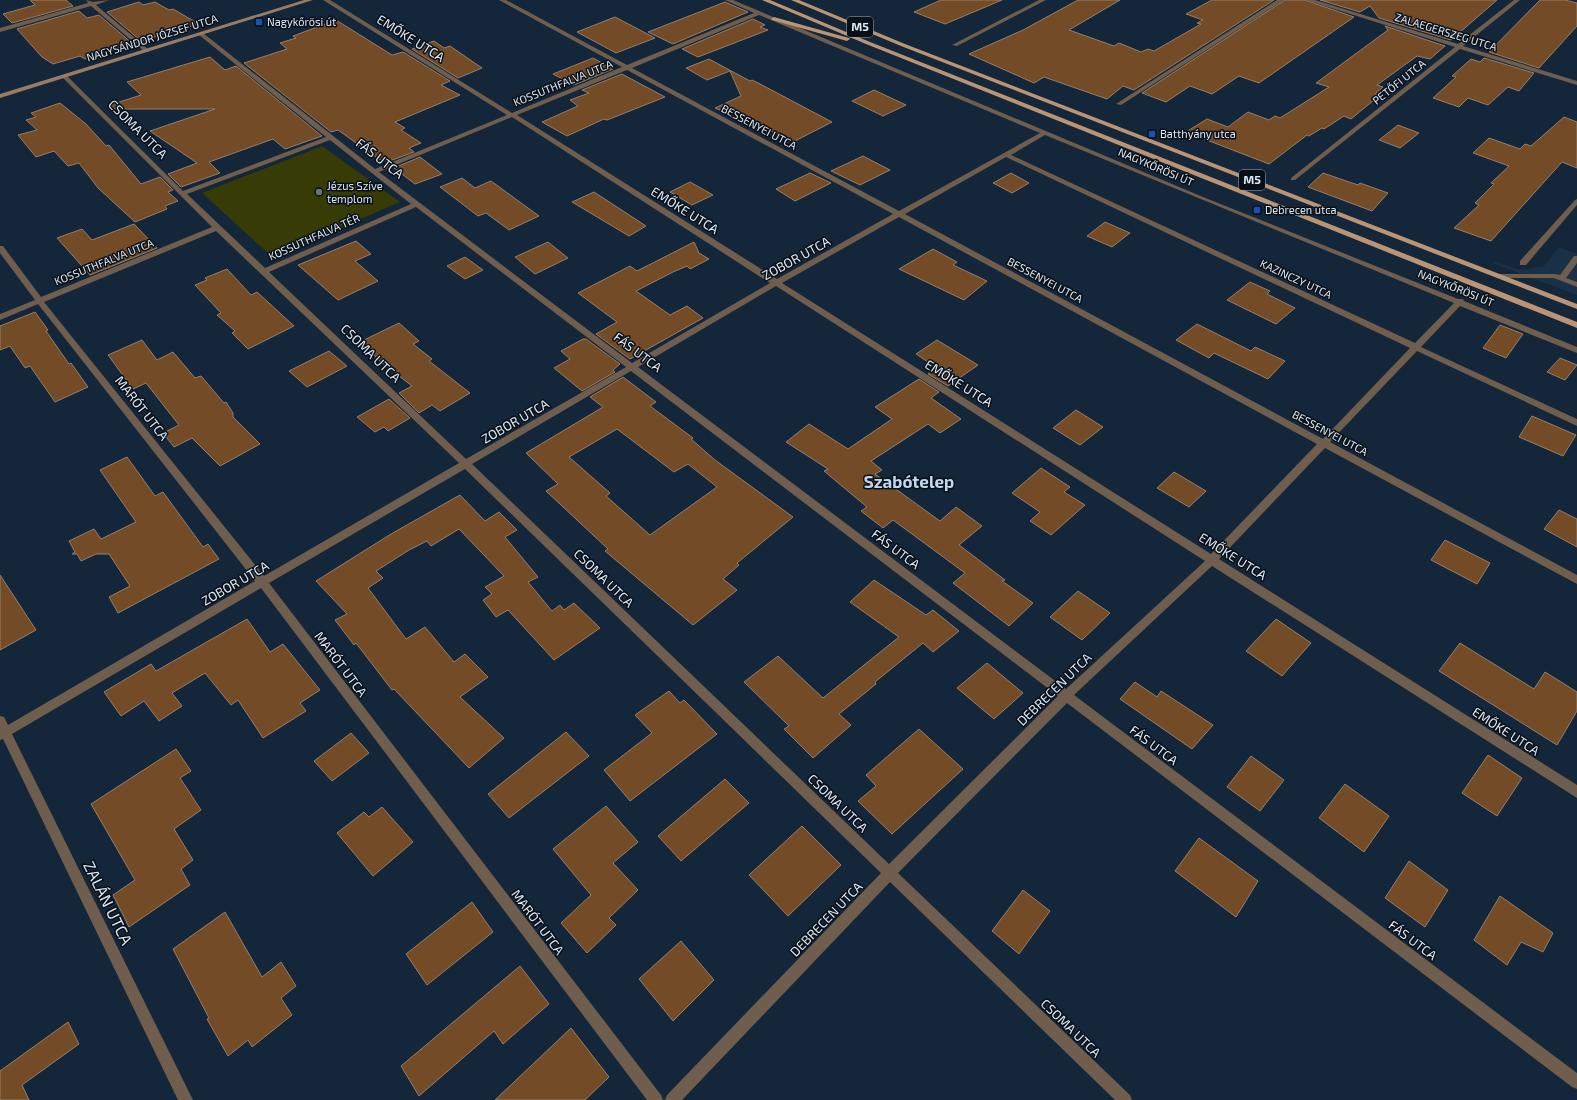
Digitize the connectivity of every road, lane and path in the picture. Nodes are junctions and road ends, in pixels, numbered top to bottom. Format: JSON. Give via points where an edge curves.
{"nodes":[{"id":1,"x":86,"y":0,"type":"edge"},
{"id":2,"x":106,"y":0,"type":"edge"},
{"id":3,"x":310,"y":0,"type":"edge"},
{"id":4,"x":326,"y":0,"type":"edge"},
{"id":5,"x":502,"y":0,"type":"edge"},
{"id":6,"x":728,"y":0,"type":"edge"},
{"id":7,"x":765,"y":0,"type":"edge"},
{"id":8,"x":794,"y":0,"type":"edge"},
{"id":9,"x":1042,"y":0,"type":"edge"},
{"id":10,"x":1281,"y":0,"type":"edge"},
{"id":11,"x":1309,"y":0,"type":"edge"},
{"id":12,"x":1517,"y":0,"type":"edge"},
{"id":13,"x":91,"y":4,"type":"junction"},
{"id":14,"x":759,"y":13,"type":"junction"},
{"id":15,"x":774,"y":19,"type":"junction"},
{"id":16,"x":0,"y":30,"type":"edge"},
{"id":17,"x":201,"y":34,"type":"junction"},
{"id":18,"x":868,"y":43,"type":"junction"},
{"id":19,"x":955,"y":45,"type":"dead end"},
{"id":20,"x":1460,"y":46,"type":"junction"},
{"id":21,"x":148,"y":51,"type":"junction"},
{"id":22,"x":627,"y":69,"type":"junction"},
{"id":23,"x":64,"y":76,"type":"junction"},
{"id":24,"x":1577,"y":83,"type":"edge"},
{"id":25,"x":0,"y":96,"type":"edge"},
{"id":26,"x":1119,"y":104,"type":"dead end"},
{"id":27,"x":512,"y":115,"type":"junction"},
{"id":28,"x":1046,"y":132,"type":"junction"},
{"id":29,"x":332,"y":138,"type":"junction"},
{"id":30,"x":1006,"y":155,"type":"junction"},
{"id":31,"x":374,"y":172,"type":"junction"},
{"id":32,"x":1293,"y":179,"type":"dead end"},
{"id":33,"x":182,"y":193,"type":"junction"},
{"id":34,"x":1577,"y":201,"type":"edge"},
{"id":35,"x":417,"y":204,"type":"junction"},
{"id":36,"x":900,"y":214,"type":"junction"},
{"id":37,"x":216,"y":228,"type":"junction"},
{"id":38,"x":0,"y":248,"type":"edge"},
{"id":39,"x":1577,"y":258,"type":"edge"},
{"id":40,"x":1523,"y":263,"type":"dead end"},
{"id":41,"x":264,"y":271,"type":"junction"},
{"id":42,"x":1498,"y":276,"type":"junction"},
{"id":43,"x":1561,"y":279,"type":"junction"},
{"id":44,"x":776,"y":284,"type":"junction"},
{"id":45,"x":1577,"y":285,"type":"edge"},
{"id":46,"x":39,"y":301,"type":"junction"},
{"id":47,"x":1460,"y":302,"type":"junction"},
{"id":48,"x":1577,"y":307,"type":"edge"},
{"id":49,"x":0,"y":317,"type":"edge"},
{"id":50,"x":1577,"y":324,"type":"edge"},
{"id":51,"x":1416,"y":347,"type":"junction"},
{"id":52,"x":1577,"y":350,"type":"edge"},
{"id":53,"x":634,"y":367,"type":"junction"},
{"id":54,"x":1577,"y":423,"type":"edge"},
{"id":55,"x":1324,"y":442,"type":"junction"},
{"id":56,"x":466,"y":464,"type":"junction"},
{"id":57,"x":1213,"y":559,"type":"junction"},
{"id":58,"x":1577,"y":580,"type":"edge"},
{"id":59,"x":262,"y":582,"type":"junction"},
{"id":60,"x":1066,"y":696,"type":"junction"},
{"id":61,"x":2,"y":729,"type":"edge"},
{"id":62,"x":1577,"y":792,"type":"edge"},
{"id":63,"x":890,"y":873,"type":"junction"},
{"id":64,"x":1577,"y":1082,"type":"edge"},
{"id":65,"x":186,"y":1100,"type":"edge"},
{"id":66,"x":656,"y":1100,"type":"edge"},
{"id":67,"x":672,"y":1100,"type":"edge"},
{"id":68,"x":1125,"y":1100,"type":"edge"}],
"edges":[{"from":1,"to":13,"type":"street"},
{"from":2,"to":13,"type":"street"},
{"from":3,"to":17,"type":"street","name":"NAGYSÁNDOR JÓZSEF UTCA"},
{"from":4,"to":27,"type":"street","name":"EMŐKE UTCA"},
{"from":5,"to":22,"type":"street","name":"BESSENYEI UTCA"},
{"from":6,"to":14,"type":"street","name":"NAGYKŐRÖSI ÚT"},
{"from":7,"to":18,"type":"main road","name":"NAGYKŐRÖSI ÚT","number":"M5"},
{"from":8,"to":42,"type":"main road","name":"NAGYKŐRÖSI ÚT","number":"M5"},
{"from":9,"to":19,"type":"street"},
{"from":10,"to":26,"type":"street"},
{"from":11,"to":20,"type":"street","name":"ZALAEGERSZEG UTCA"},
{"from":12,"to":20,"type":"street","name":"PETŐFI UTCA"},
{"from":13,"to":16,"type":"street"},
{"from":13,"to":21,"type":"street"},
{"from":14,"to":15,"type":"street","name":"NAGYKŐRÖSI ÚT"},
{"from":14,"to":22,"type":"street","name":"KOSSUTHFALVA UTCA"},
{"from":15,"to":18,"type":"main road","via":[[838,38]]},
{"from":15,"to":28,"type":"street","name":"NAGYKŐRÖSI ÚT"},
{"from":17,"to":21,"type":"street","name":"NAGYSÁNDOR JÓZSEF UTCA"},
{"from":17,"to":29,"type":"street","name":"FÁS UTCA"},
{"from":18,"to":50,"type":"main road","name":"NAGYKŐRÖSI ÚT","number":"M5"},
{"from":20,"to":24,"type":"street","name":"ZALAEGERSZEG UTCA"},
{"from":20,"to":32,"type":"street","name":"PETŐFI UTCA"},
{"from":21,"to":23,"type":"street","name":"NAGYSÁNDOR JÓZSEF UTCA"},
{"from":22,"to":27,"type":"street","name":"KOSSUTHFALVA UTCA"},
{"from":22,"to":36,"type":"street","name":"BESSENYEI UTCA"},
{"from":23,"to":25,"type":"street","name":"NAGYSÁNDOR JÓZSEF UTCA"},
{"from":23,"to":33,"type":"street","name":"CSOMA UTCA"},
{"from":27,"to":31,"type":"street","name":"KOSSUTHFALVA UTCA"},
{"from":27,"to":44,"type":"street","name":"EMŐKE UTCA"},
{"from":28,"to":30,"type":"street","name":"ZOBOR UTCA"},
{"from":28,"to":47,"type":"street","name":"NAGYKŐRÖSI ÚT","via":[[1201,198]]},
{"from":29,"to":31,"type":"street","name":"FÁS UTCA"},
{"from":29,"to":33,"type":"street"},
{"from":30,"to":36,"type":"street","name":"ZOBOR UTCA"},
{"from":30,"to":51,"type":"street","name":"KAZINCZY UTCA"},
{"from":31,"to":35,"type":"street","name":"FÁS UTCA"},
{"from":33,"to":37,"type":"street","name":"CSOMA UTCA"},
{"from":34,"to":40,"type":"street"},
{"from":35,"to":41,"type":"street","name":"KOSSUTHFALVA TÉR"},
{"from":35,"to":53,"type":"street","name":"FÁS UTCA"},
{"from":36,"to":44,"type":"street","name":"ZOBOR UTCA"},
{"from":36,"to":55,"type":"street","name":"BESSENYEI UTCA"},
{"from":37,"to":41,"type":"street","name":"CSOMA UTCA"},
{"from":37,"to":46,"type":"street","name":"KOSSUTHFALVA UTCA"},
{"from":38,"to":46,"type":"street","name":"MARÓT UTCA"},
{"from":39,"to":43,"type":"street"},
{"from":41,"to":56,"type":"street","name":"CSOMA UTCA"},
{"from":42,"to":43,"type":"street","via":[[1555,276]]},
{"from":42,"to":48,"type":"main road","name":"NAGYKŐRÖSI ÚT","number":"M5"},
{"from":43,"to":45,"type":"street"},
{"from":44,"to":53,"type":"street","name":"ZOBOR UTCA"},
{"from":44,"to":57,"type":"street","name":"EMŐKE UTCA"},
{"from":46,"to":49,"type":"street","name":"KOSSUTHFALVA UTCA"},
{"from":46,"to":59,"type":"street","name":"MARÓT UTCA"},
{"from":47,"to":51,"type":"street","name":"DEBRECEN UTCA"},
{"from":47,"to":52,"type":"street","name":"NAGYKŐRÖSI ÚT"},
{"from":51,"to":54,"type":"street","name":"KAZINCZY UTCA"},
{"from":51,"to":55,"type":"street","name":"DEBRECEN UTCA"},
{"from":53,"to":56,"type":"street","name":"ZOBOR UTCA"},
{"from":53,"to":60,"type":"street","name":"FÁS UTCA"},
{"from":55,"to":57,"type":"street","name":"DEBRECEN UTCA"},
{"from":55,"to":58,"type":"street","name":"BESSENYEI UTCA"},
{"from":56,"to":59,"type":"street","name":"ZOBOR UTCA"},
{"from":56,"to":63,"type":"street","name":"CSOMA UTCA"},
{"from":57,"to":60,"type":"street","name":"DEBRECEN UTCA"},
{"from":57,"to":62,"type":"street","name":"EMŐKE UTCA"},
{"from":59,"to":61,"type":"street","name":"ZOBOR UTCA"},
{"from":59,"to":66,"type":"street","name":"MARÓT UTCA"},
{"from":60,"to":63,"type":"street","name":"DEBRECEN UTCA"},
{"from":60,"to":64,"type":"street","name":"FÁS UTCA"},
{"from":61,"to":65,"type":"street","name":"ZALÁN UTCA"},
{"from":63,"to":67,"type":"street","name":"DEBRECEN UTCA"},
{"from":63,"to":68,"type":"street","name":"CSOMA UTCA"}]}
